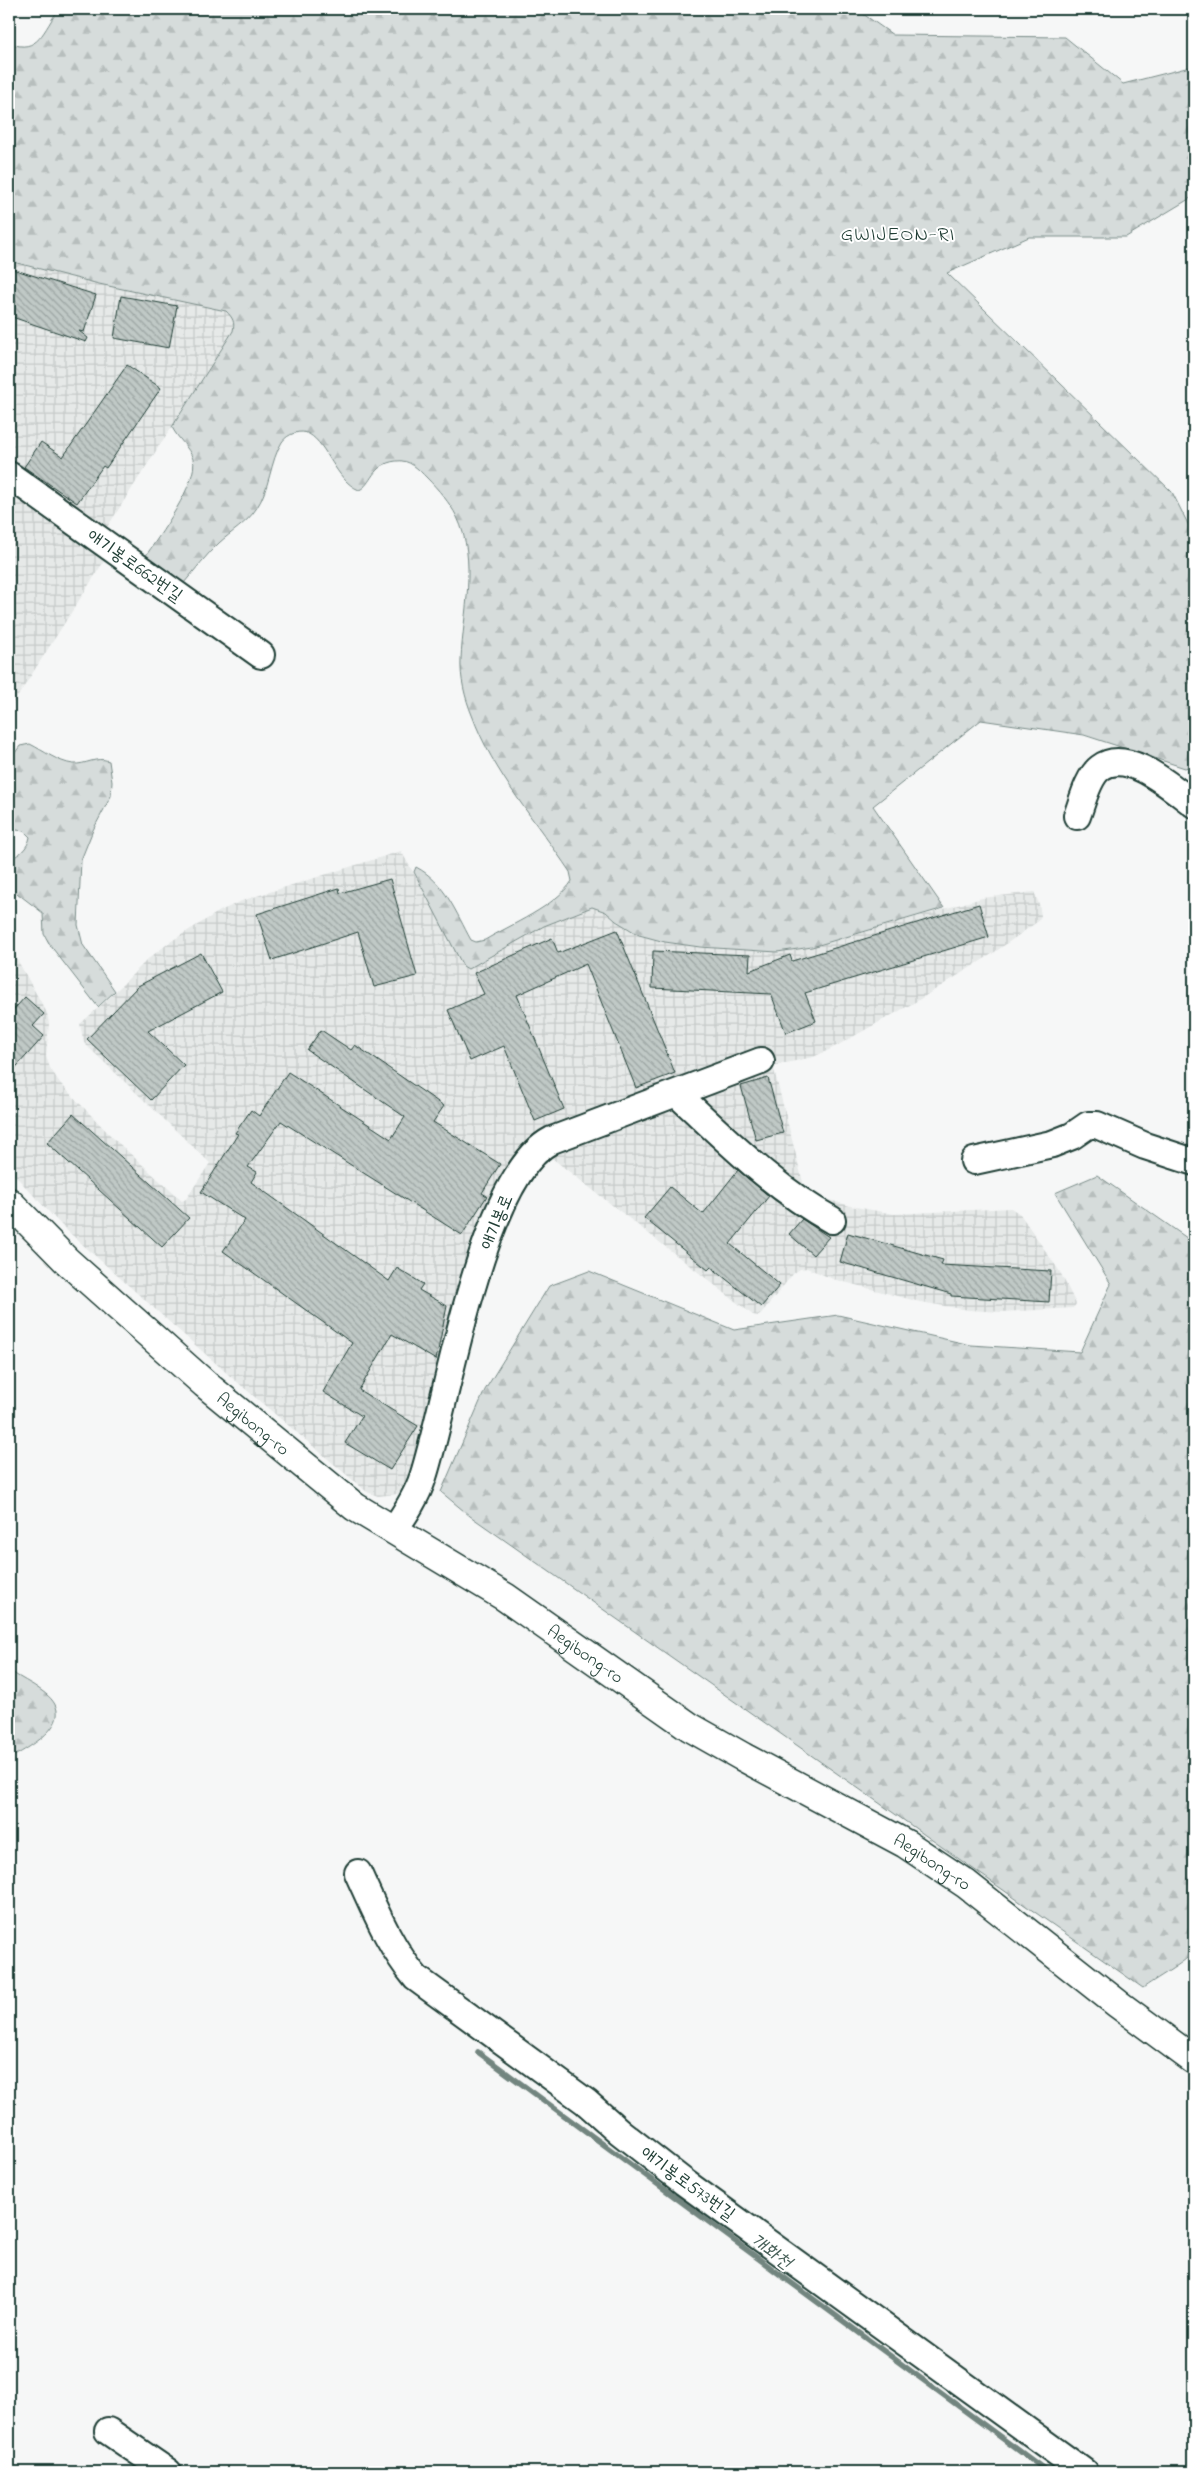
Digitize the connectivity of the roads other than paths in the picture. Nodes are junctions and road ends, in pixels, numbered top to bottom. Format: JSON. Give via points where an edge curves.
{"nodes":[{"id":1,"x":9,"y":475,"type":"edge"},
{"id":2,"x":261,"y":654,"type":"dead end"},
{"id":3,"x":1194,"y":804,"type":"edge"},
{"id":4,"x":1077,"y":816,"type":"dead end"},
{"id":5,"x":761,"y":1061,"type":"dead end"},
{"id":6,"x":677,"y":1094,"type":"junction"},
{"id":7,"x":974,"y":1162,"type":"dead end"},
{"id":8,"x":1194,"y":1162,"type":"edge"},
{"id":9,"x":9,"y":1202,"type":"edge"},
{"id":10,"x":832,"y":1220,"type":"dead end"},
{"id":11,"x":394,"y":1530,"type":"junction"},
{"id":12,"x":358,"y":1873,"type":"dead end"},
{"id":13,"x":1194,"y":2060,"type":"edge"},
{"id":14,"x":108,"y":2431,"type":"dead end"},
{"id":15,"x":168,"y":2472,"type":"edge"},
{"id":16,"x":1084,"y":2472,"type":"edge"}],
"edges":[{"from":1,"to":2,"type":"lane","name":"애기봉로662번길"},
{"from":3,"to":4,"type":"lane","via":[[1132,763],[1114,762],[1099,768]]},
{"from":5,"to":6,"type":"lane","name":"애기봉로"},
{"from":6,"to":10,"type":"lane","via":[[781,1186]]},
{"from":6,"to":11,"type":"lane","name":"애기봉로","via":[[552,1140],[530,1156],[505,1195],[483,1253],[423,1479]]},
{"from":7,"to":8,"type":"lane","via":[[1052,1144],[1088,1126],[1097,1125],[1145,1146]]},
{"from":9,"to":11,"type":"main road","name":"Aegibong-ro","via":[[67,1260],[205,1384],[355,1506]]},
{"from":11,"to":13,"type":"main road","name":"Aegibong-ro","via":[[505,1597],[690,1727],[906,1844],[966,1884]]},
{"from":12,"to":16,"type":"lane","name":"애기봉로573번길","via":[[399,1957],[416,1978],[586,2102],[684,2182]]},
{"from":14,"to":15,"type":"lane"}]}
